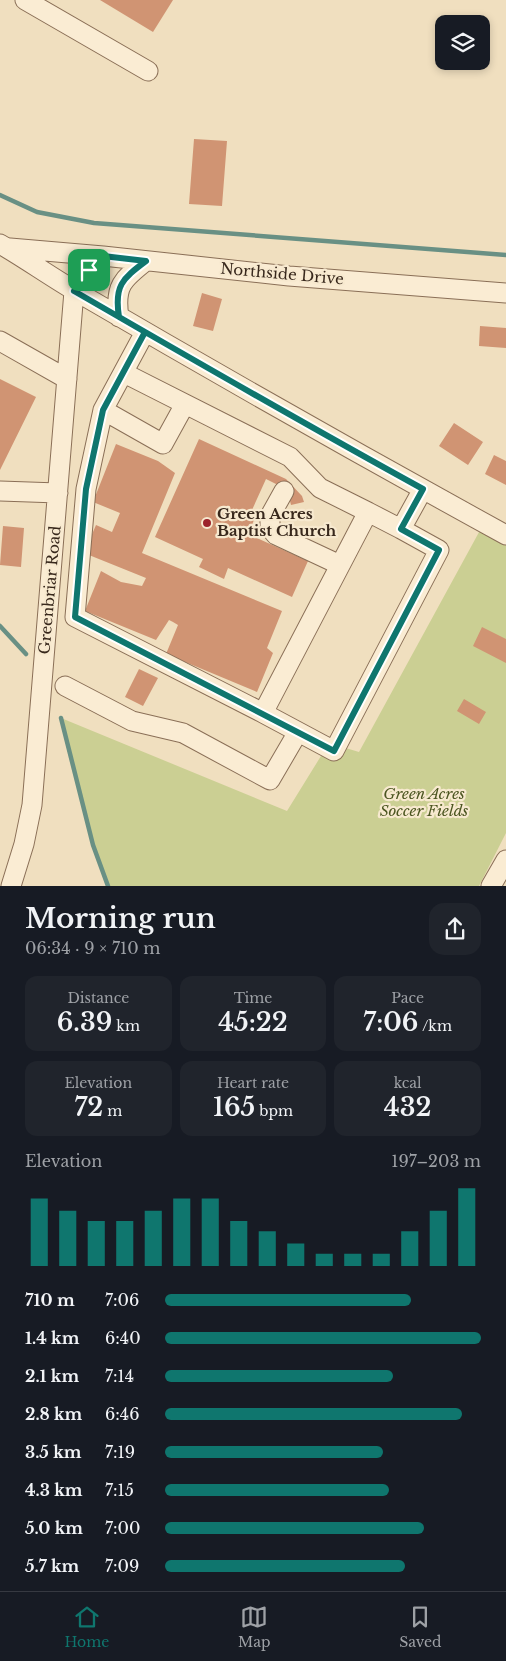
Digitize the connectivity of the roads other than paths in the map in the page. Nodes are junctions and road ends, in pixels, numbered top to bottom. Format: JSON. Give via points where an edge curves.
{"nodes":[{"id":1,"x":25,"y":0,"type":"edge"},
{"id":2,"x":148,"y":71,"type":"dead end"},
{"id":3,"x":3,"y":246,"type":"edge"},
{"id":4,"x":103,"y":256,"type":"junction"},
{"id":5,"x":146,"y":261,"type":"junction"},
{"id":6,"x":74,"y":291,"type":"junction"},
{"id":7,"x":506,"y":293,"type":"edge"},
{"id":8,"x":119,"y":317,"type":"junction"},
{"id":9,"x":145,"y":332,"type":"junction"},
{"id":10,"x":0,"y":341,"type":"edge"},
{"id":11,"x":124,"y":373,"type":"junction"},
{"id":12,"x":67,"y":379,"type":"junction"},
{"id":13,"x":185,"y":404,"type":"junction"},
{"id":14,"x":103,"y":410,"type":"junction"},
{"id":15,"x":293,"y":483,"type":"junction"},
{"id":16,"x":423,"y":489,"type":"junction"},
{"id":17,"x":0,"y":491,"type":"edge"},
{"id":18,"x":58,"y":493,"type":"junction"},
{"id":19,"x":368,"y":512,"type":"junction"},
{"id":20,"x":401,"y":529,"type":"junction"},
{"id":21,"x":506,"y":535,"type":"edge"},
{"id":22,"x":340,"y":565,"type":"junction"},
{"id":23,"x":65,"y":686,"type":"dead end"},
{"id":24,"x":263,"y":713,"type":"junction"},
{"id":25,"x":298,"y":732,"type":"junction"},
{"id":26,"x":506,"y":860,"type":"edge"},
{"id":27,"x":11,"y":886,"type":"edge"},
{"id":28,"x":491,"y":886,"type":"edge"}],
"edges":[{"from":1,"to":2,"type":"street"},
{"from":3,"to":4,"type":"street","name":"Northside Drive"},
{"from":3,"to":6,"type":"street"},
{"from":4,"to":5,"type":"street","name":"Northside Drive"},
{"from":4,"to":6,"type":"street"},
{"from":5,"to":7,"type":"street","name":"Northside Drive"},
{"from":5,"to":8,"type":"street","via":[[126,276],[120,286],[116,300]]},
{"from":6,"to":8,"type":"street"},
{"from":6,"to":12,"type":"street","name":"Greenbriar Road"},
{"from":8,"to":9,"type":"street"},
{"from":9,"to":11,"type":"street"},
{"from":9,"to":16,"type":"street"},
{"from":10,"to":12,"type":"street"},
{"from":11,"to":13,"type":"street"},
{"from":11,"to":14,"type":"street"},
{"from":12,"to":18,"type":"street","name":"Greenbriar Road"},
{"from":13,"to":14,"type":"street","via":[[163,444]]},
{"from":13,"to":15,"type":"street","via":[[290,457]]},
{"from":14,"to":24,"type":"street","via":[[86,489],[75,617]]},
{"from":15,"to":19,"type":"street","via":[[320,488]]},
{"from":15,"to":22,"type":"street","via":[[270,516],[270,528],[276,535]]},
{"from":16,"to":20,"type":"street"},
{"from":16,"to":21,"type":"street"},
{"from":17,"to":18,"type":"street"},
{"from":18,"to":27,"type":"street","name":"Greenbriar Road","via":[[32,805]]},
{"from":19,"to":20,"type":"street"},
{"from":19,"to":22,"type":"street"},
{"from":20,"to":25,"type":"street","via":[[439,550],[334,751]]},
{"from":22,"to":24,"type":"street"},
{"from":23,"to":25,"type":"street","via":[[132,721],[183,733],[270,780]]},
{"from":24,"to":25,"type":"street"},
{"from":26,"to":28,"type":"street"}]}
